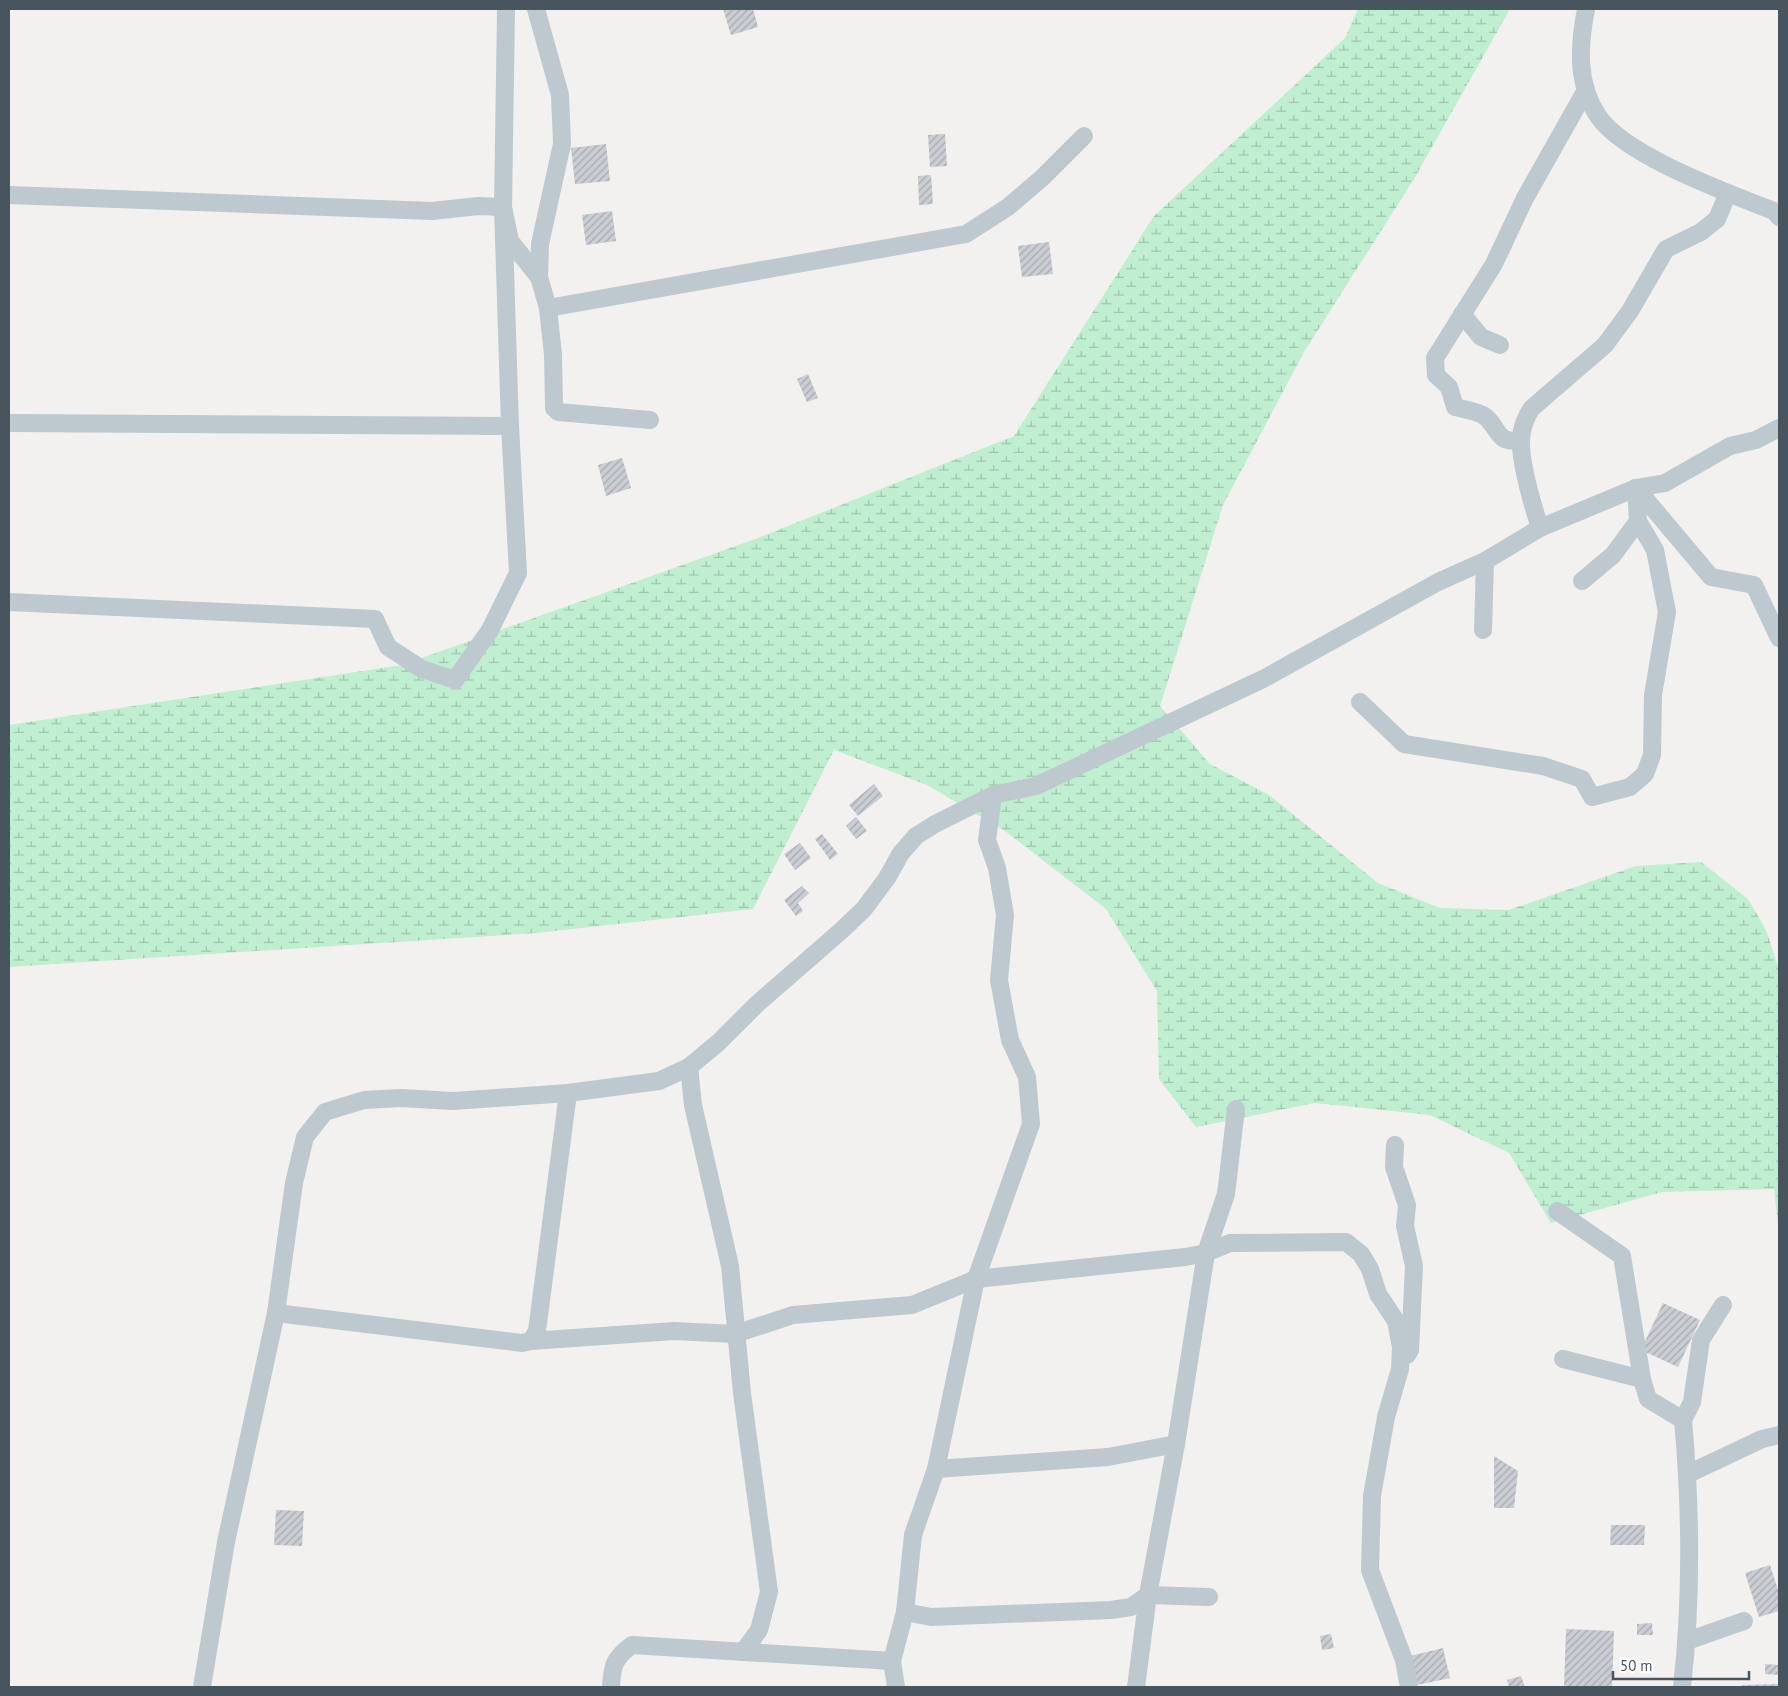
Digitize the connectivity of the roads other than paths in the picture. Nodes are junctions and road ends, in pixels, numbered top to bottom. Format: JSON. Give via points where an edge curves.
{"nodes":[{"id":1,"x":506,"y":9,"type":"edge"},
{"id":2,"x":536,"y":9,"type":"edge"},
{"id":3,"x":1586,"y":9,"type":"edge"},
{"id":4,"x":1586,"y":90,"type":"junction"},
{"id":5,"x":1084,"y":136,"type":"dead end"},
{"id":6,"x":1728,"y":193,"type":"junction"},
{"id":7,"x":9,"y":195,"type":"edge"},
{"id":8,"x":503,"y":207,"type":"junction"},
{"id":9,"x":1779,"y":217,"type":"edge"},
{"id":10,"x":539,"y":277,"type":"junction"},
{"id":11,"x":548,"y":308,"type":"junction"},
{"id":12,"x":1462,"y":314,"type":"junction"},
{"id":13,"x":1500,"y":345,"type":"dead end"},
{"id":14,"x":650,"y":420,"type":"dead end"},
{"id":15,"x":9,"y":423,"type":"edge"},
{"id":16,"x":510,"y":426,"type":"junction"},
{"id":17,"x":1779,"y":428,"type":"edge"},
{"id":18,"x":1521,"y":440,"type":"junction"},
{"id":19,"x":1636,"y":488,"type":"junction"},
{"id":20,"x":1638,"y":521,"type":"junction"},
{"id":21,"x":1540,"y":528,"type":"junction"},
{"id":22,"x":1485,"y":560,"type":"junction"},
{"id":23,"x":1582,"y":582,"type":"dead end"},
{"id":24,"x":9,"y":602,"type":"edge"},
{"id":25,"x":1483,"y":630,"type":"dead end"},
{"id":26,"x":1779,"y":638,"type":"edge"},
{"id":27,"x":1360,"y":702,"type":"dead end"},
{"id":28,"x":993,"y":795,"type":"junction"},
{"id":29,"x":688,"y":1067,"type":"junction"},
{"id":30,"x":568,"y":1093,"type":"junction"},
{"id":31,"x":1236,"y":1109,"type":"dead end"},
{"id":32,"x":1395,"y":1145,"type":"dead end"},
{"id":33,"x":1557,"y":1211,"type":"dead end"},
{"id":34,"x":1206,"y":1253,"type":"junction"},
{"id":35,"x":976,"y":1279,"type":"junction"},
{"id":36,"x":1723,"y":1305,"type":"dead end"},
{"id":37,"x":276,"y":1312,"type":"junction"},
{"id":38,"x":735,"y":1334,"type":"junction"},
{"id":39,"x":530,"y":1341,"type":"junction"},
{"id":40,"x":1563,"y":1359,"type":"dead end"},
{"id":41,"x":1400,"y":1368,"type":"junction"},
{"id":42,"x":1642,"y":1379,"type":"junction"},
{"id":43,"x":1683,"y":1420,"type":"junction"},
{"id":44,"x":1779,"y":1435,"type":"edge"},
{"id":45,"x":1176,"y":1444,"type":"junction"},
{"id":46,"x":936,"y":1469,"type":"junction"},
{"id":47,"x":1688,"y":1474,"type":"junction"},
{"id":48,"x":1148,"y":1595,"type":"junction"},
{"id":49,"x":1209,"y":1597,"type":"dead end"},
{"id":50,"x":905,"y":1612,"type":"junction"},
{"id":51,"x":1744,"y":1621,"type":"dead end"},
{"id":52,"x":1687,"y":1641,"type":"junction"},
{"id":53,"x":743,"y":1652,"type":"junction"},
{"id":54,"x":892,"y":1661,"type":"junction"},
{"id":55,"x":202,"y":1687,"type":"edge"},
{"id":56,"x":611,"y":1687,"type":"edge"},
{"id":57,"x":896,"y":1687,"type":"edge"},
{"id":58,"x":1136,"y":1687,"type":"edge"},
{"id":59,"x":1408,"y":1687,"type":"edge"},
{"id":60,"x":1682,"y":1687,"type":"edge"}],
"edges":[{"from":1,"to":8,"type":"street"},
{"from":2,"to":10,"type":"street","via":[[560,95],[562,144],[540,244]]},
{"from":3,"to":4,"type":"street","via":[[1580,43]]},
{"from":4,"to":6,"type":"street","via":[[1598,116],[1611,130],[1639,150]]},
{"from":4,"to":12,"type":"street","via":[[1525,198],[1494,264]]},
{"from":5,"to":11,"type":"street","via":[[1008,207],[966,234]]},
{"from":6,"to":9,"type":"street","via":[[1774,211]]},
{"from":6,"to":18,"type":"street","via":[[1717,220],[1701,232],[1666,249],[1630,311],[1605,345],[1532,408]]},
{"from":7,"to":8,"type":"street","via":[[432,211]]},
{"from":8,"to":10,"type":"street","via":[[510,241]]},
{"from":8,"to":16,"type":"street"},
{"from":10,"to":11,"type":"street"},
{"from":11,"to":14,"type":"street","via":[[554,408],[558,412]]},
{"from":12,"to":13,"type":"street","via":[[1481,337]]},
{"from":12,"to":18,"type":"street","via":[[1435,358],[1436,374],[1449,387],[1455,407],[1483,416],[1502,438],[1511,442]]},
{"from":15,"to":16,"type":"street"},
{"from":16,"to":24,"type":"street","via":[[518,573],[490,630],[455,680],[422,669],[388,647],[375,619]]},
{"from":17,"to":19,"type":"street","via":[[1756,440],[1730,446],[1665,483]]},
{"from":18,"to":21,"type":"street","via":[[1531,501]]},
{"from":19,"to":20,"type":"street"},
{"from":19,"to":21,"type":"street"},
{"from":19,"to":26,"type":"street","via":[[1711,577],[1754,585]]},
{"from":20,"to":23,"type":"street","via":[[1613,555]]},
{"from":20,"to":27,"type":"street","via":[[1655,550],[1668,612],[1653,696],[1652,755],[1644,774],[1630,787],[1592,797],[1582,779],[1543,766],[1404,744]]},
{"from":21,"to":22,"type":"street"},
{"from":22,"to":25,"type":"street"},
{"from":22,"to":28,"type":"street","via":[[1184,718],[1036,786]]},
{"from":28,"to":29,"type":"street","via":[[916,836],[864,909]]},
{"from":28,"to":35,"type":"street","via":[[987,840],[997,868],[1005,915],[999,980],[1010,1040],[1027,1078],[1032,1124]]},
{"from":29,"to":30,"type":"street","via":[[659,1081]]},
{"from":29,"to":38,"type":"street","via":[[692,1105],[730,1266]]},
{"from":30,"to":37,"type":"street","via":[[453,1101],[364,1100],[326,1112],[305,1137],[294,1183]]},
{"from":30,"to":39,"type":"street","via":[[537,1332]]},
{"from":31,"to":34,"type":"street","via":[[1226,1194]]},
{"from":32,"to":41,"type":"street","via":[[1394,1167],[1407,1205],[1405,1226],[1414,1266],[1410,1350]]},
{"from":33,"to":42,"type":"street","via":[[1622,1256]]},
{"from":34,"to":35,"type":"street"},
{"from":34,"to":41,"type":"street","via":[[1230,1243],[1346,1242],[1361,1254],[1378,1294],[1396,1321],[1402,1347]]},
{"from":34,"to":45,"type":"street"},
{"from":35,"to":38,"type":"street","via":[[912,1305],[793,1315]]},
{"from":35,"to":46,"type":"street"},
{"from":36,"to":43,"type":"street","via":[[1701,1340],[1692,1402]]},
{"from":37,"to":39,"type":"street"},
{"from":37,"to":55,"type":"street","via":[[226,1542]]},
{"from":38,"to":39,"type":"street","via":[[674,1332]]},
{"from":38,"to":53,"type":"street","via":[[768,1592],[759,1630]]},
{"from":40,"to":42,"type":"street"},
{"from":41,"to":59,"type":"street","via":[[1386,1417],[1372,1496],[1370,1570],[1404,1660]]},
{"from":42,"to":43,"type":"street","via":[[1648,1399]]},
{"from":43,"to":47,"type":"street"},
{"from":44,"to":47,"type":"street","via":[[1762,1439]]},
{"from":45,"to":46,"type":"street","via":[[1108,1457]]},
{"from":45,"to":48,"type":"street"},
{"from":46,"to":50,"type":"street","via":[[913,1535]]},
{"from":47,"to":52,"type":"street"},
{"from":48,"to":49,"type":"street"},
{"from":48,"to":50,"type":"street","via":[[1130,1607],[1111,1610],[931,1617]]},
{"from":48,"to":58,"type":"street"},
{"from":50,"to":54,"type":"street"},
{"from":51,"to":52,"type":"street"},
{"from":52,"to":60,"type":"street"},
{"from":53,"to":54,"type":"street"},
{"from":53,"to":56,"type":"street","via":[[632,1645],[619,1655],[612,1670]]},
{"from":54,"to":57,"type":"street"}]}
